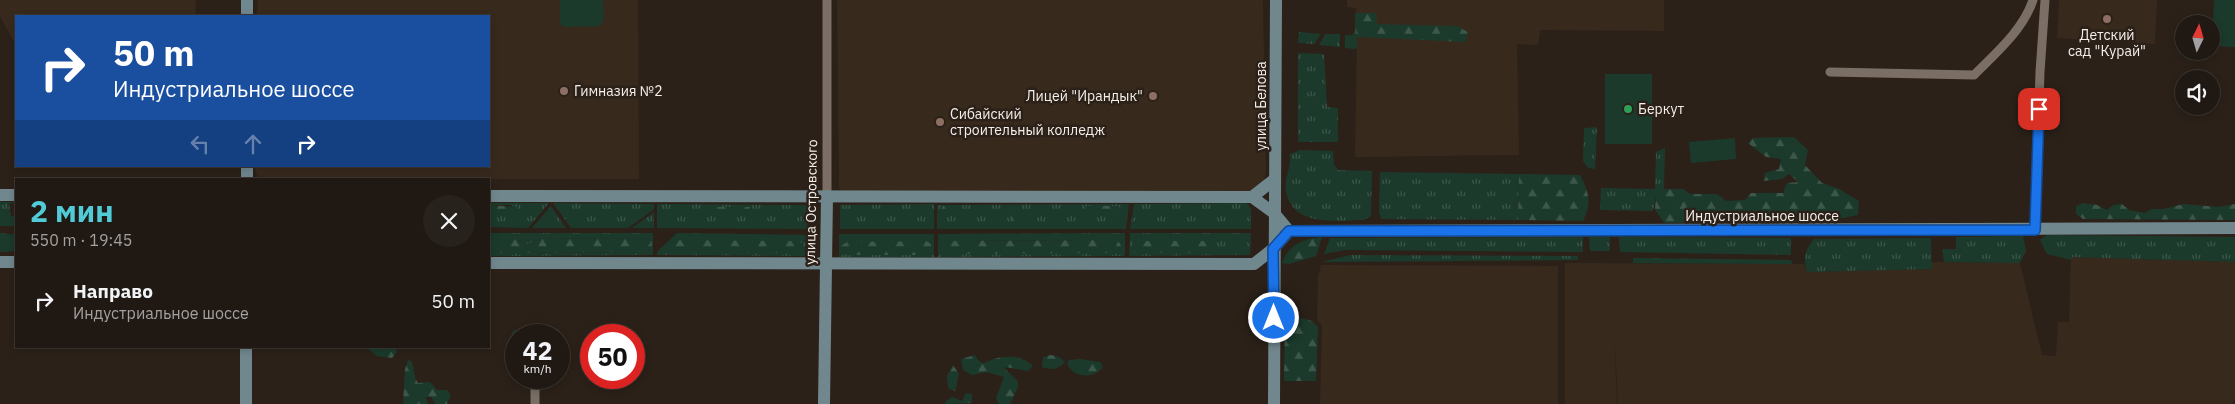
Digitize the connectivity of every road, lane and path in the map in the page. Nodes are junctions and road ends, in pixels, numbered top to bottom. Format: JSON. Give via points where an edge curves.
{"nodes":[{"id":1,"x":247,"y":0,"type":"edge"},
{"id":2,"x":827,"y":0,"type":"edge"},
{"id":3,"x":1276,"y":0,"type":"edge"},
{"id":4,"x":2033,"y":0,"type":"edge"},
{"id":5,"x":2045,"y":0,"type":"edge"},
{"id":6,"x":247,"y":15,"type":"edge"},
{"id":7,"x":1830,"y":72,"type":"dead end"},
{"id":8,"x":1275,"y":179,"type":"junction"},
{"id":9,"x":0,"y":195,"type":"edge"},
{"id":10,"x":15,"y":195,"type":"edge"},
{"id":11,"x":490,"y":196,"type":"edge"},
{"id":12,"x":827,"y":196,"type":"junction"},
{"id":13,"x":1252,"y":196,"type":"junction"},
{"id":14,"x":1274,"y":213,"type":"junction"},
{"id":15,"x":2235,"y":228,"type":"edge"},
{"id":16,"x":2035,"y":230,"type":"junction"},
{"id":17,"x":1289,"y":231,"type":"junction"},
{"id":18,"x":1273,"y":249,"type":"junction"},
{"id":19,"x":0,"y":262,"type":"edge"},
{"id":20,"x":15,"y":262,"type":"edge"},
{"id":21,"x":490,"y":263,"type":"edge"},
{"id":22,"x":825,"y":263,"type":"junction"},
{"id":23,"x":1254,"y":264,"type":"junction"},
{"id":24,"x":1274,"y":274,"type":"junction"},
{"id":25,"x":246,"y":348,"type":"edge"},
{"id":26,"x":535,"y":389,"type":"edge"},
{"id":27,"x":246,"y":404,"type":"edge"},
{"id":28,"x":535,"y":404,"type":"edge"},
{"id":29,"x":824,"y":404,"type":"edge"},
{"id":30,"x":1274,"y":404,"type":"edge"}],
"edges":[{"from":1,"to":6,"type":"main road"},
{"from":2,"to":12,"type":"street","name":"улица Островского"},
{"from":3,"to":8,"type":"main road","name":"улица Белова"},
{"from":4,"to":7,"type":"street","via":[[2029,11],[2001,48],[1974,75]]},
{"from":5,"to":16,"type":"street"},
{"from":8,"to":13,"type":"main road"},
{"from":8,"to":14,"type":"main road","name":"улица Белова"},
{"from":9,"to":10,"type":"main road"},
{"from":11,"to":12,"type":"main road"},
{"from":12,"to":13,"type":"main road"},
{"from":12,"to":22,"type":"main road","name":"улица Островского"},
{"from":13,"to":14,"type":"main road"},
{"from":14,"to":17,"type":"main road"},
{"from":14,"to":18,"type":"main road","name":"улица Белова"},
{"from":15,"to":16,"type":"main road","name":"Индустриальное шоссе"},
{"from":16,"to":17,"type":"main road","name":"Индустриальное шоссе"},
{"from":17,"to":18,"type":"main road"},
{"from":18,"to":23,"type":"main road"},
{"from":18,"to":24,"type":"main road"},
{"from":19,"to":20,"type":"main road"},
{"from":21,"to":22,"type":"main road"},
{"from":22,"to":23,"type":"main road"},
{"from":22,"to":29,"type":"main road","name":"улица Островского"},
{"from":23,"to":24,"type":"main road"},
{"from":24,"to":30,"type":"main road"},
{"from":25,"to":27,"type":"main road"},
{"from":26,"to":28,"type":"street"}]}
